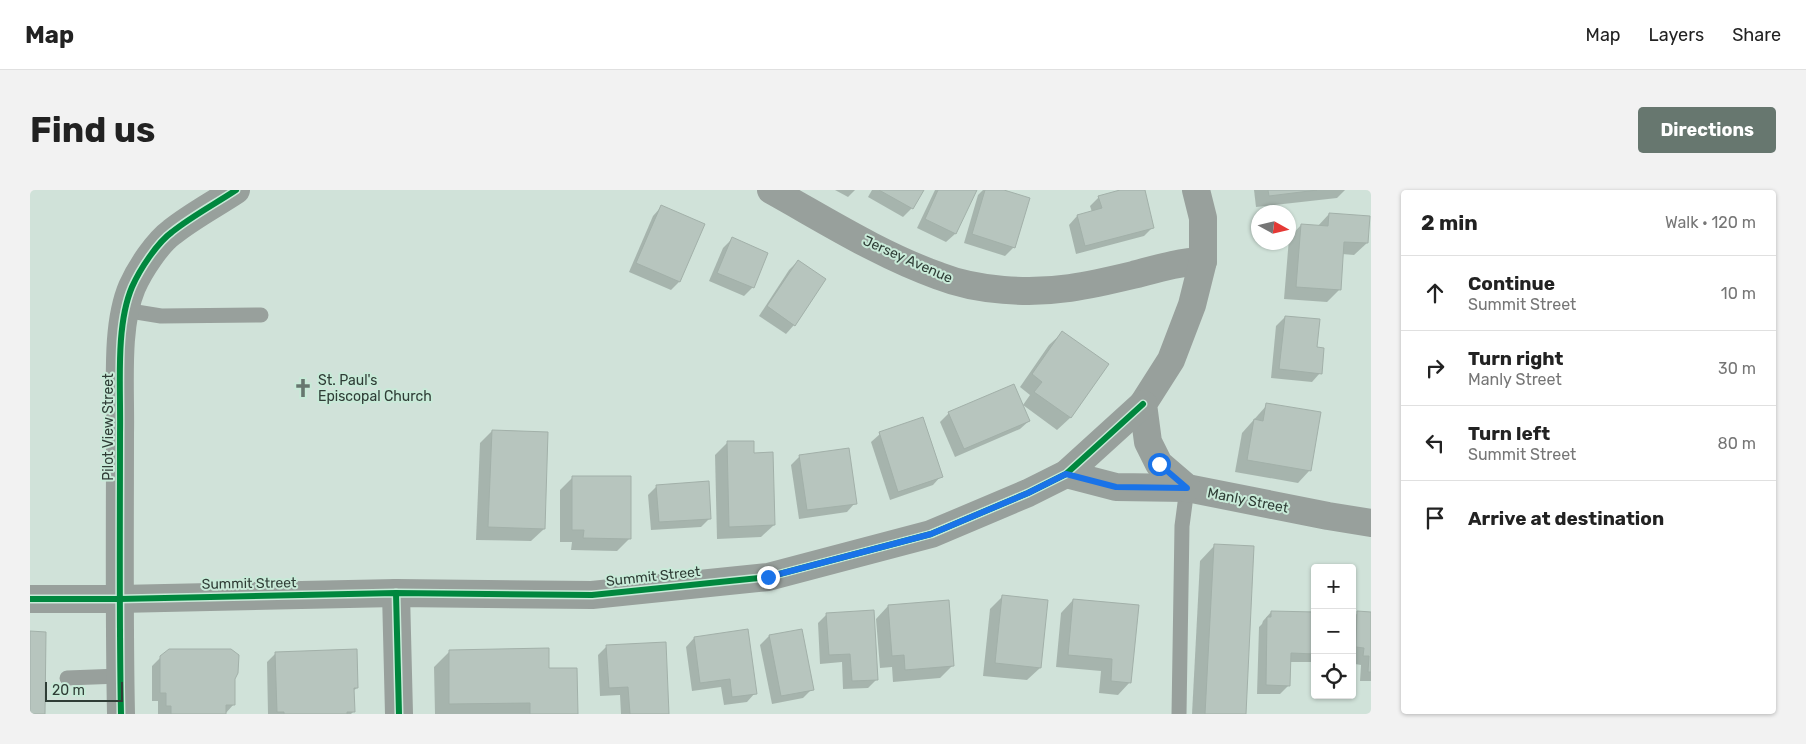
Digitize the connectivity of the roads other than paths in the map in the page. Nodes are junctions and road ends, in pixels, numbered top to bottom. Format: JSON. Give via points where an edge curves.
{"nodes":[{"id":1,"x":236,"y":190,"type":"edge"},
{"id":2,"x":771,"y":190,"type":"edge"},
{"id":3,"x":1196,"y":190,"type":"edge"},
{"id":4,"x":1203,"y":261,"type":"junction"},
{"id":5,"x":124,"y":310,"type":"junction"},
{"id":6,"x":261,"y":315,"type":"dead end"},
{"id":7,"x":1143,"y":404,"type":"junction"},
{"id":8,"x":1066,"y":474,"type":"junction"},
{"id":9,"x":1187,"y":488,"type":"junction"},
{"id":10,"x":1371,"y":523,"type":"edge"},
{"id":11,"x":396,"y":593,"type":"junction"},
{"id":12,"x":30,"y":599,"type":"edge"},
{"id":13,"x":119,"y":599,"type":"junction"},
{"id":14,"x":120,"y":676,"type":"junction"},
{"id":15,"x":67,"y":678,"type":"dead end"},
{"id":16,"x":121,"y":714,"type":"edge"},
{"id":17,"x":399,"y":714,"type":"edge"},
{"id":18,"x":1179,"y":714,"type":"edge"}],
"edges":[{"from":1,"to":5,"type":"street","name":"Pilot View Street","via":[[171,233],[152,253],[133,285]]},
{"from":2,"to":4,"type":"street","name":"Jersey Avenue","via":[[885,252],[939,276],[974,286],[1021,290],[1068,288],[1184,262]]},
{"from":3,"to":4,"type":"street","name":"Summit Street","via":[[1203,218]]},
{"from":4,"to":7,"type":"street","name":"Summit Street","via":[[1192,305],[1171,360]]},
{"from":5,"to":6,"type":"lane","via":[[161,316]]},
{"from":5,"to":13,"type":"street","name":"Pilot View Street","via":[[121,338]]},
{"from":7,"to":8,"type":"street","name":"Summit Street"},
{"from":7,"to":9,"type":"street","via":[[1148,442],[1159,464]]},
{"from":8,"to":9,"type":"street","name":"Manly Street","via":[[1116,487]]},
{"from":8,"to":11,"type":"street","name":"Summit Street","via":[[931,534],[768,577],[592,595]]},
{"from":9,"to":10,"type":"street","name":"Manly Street"},
{"from":9,"to":18,"type":"lane","via":[[1182,526]]},
{"from":11,"to":13,"type":"street","name":"Summit Street"},
{"from":11,"to":17,"type":"street"},
{"from":12,"to":13,"type":"street","name":"Summit Street"},
{"from":13,"to":14,"type":"street","name":"Pilot View Street"},
{"from":14,"to":15,"type":"lane"},
{"from":14,"to":16,"type":"street","name":"Pilot View Street"}]}
